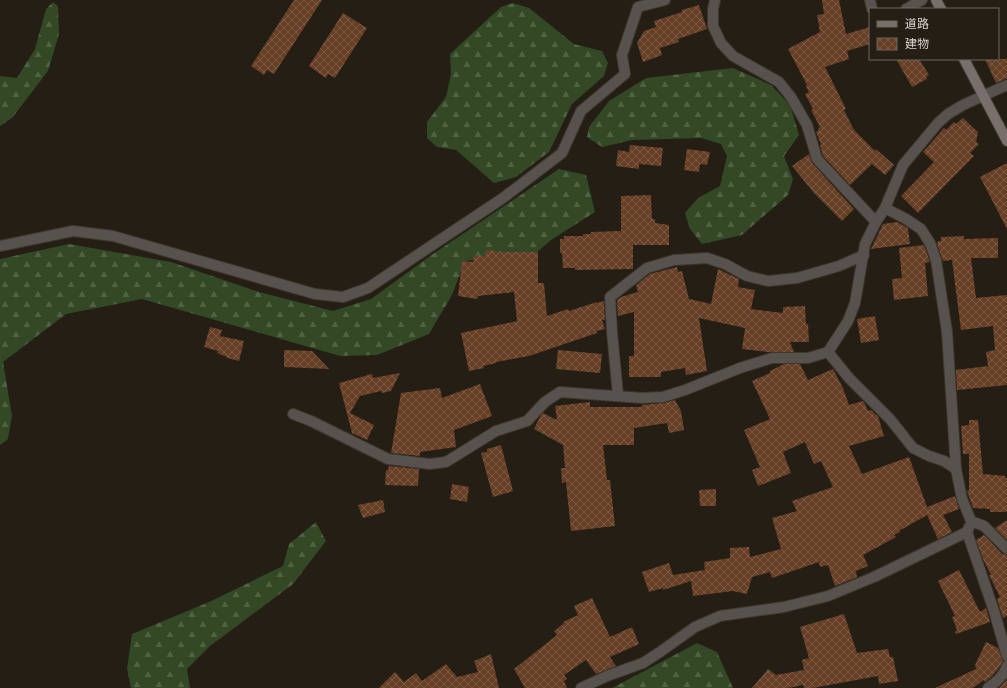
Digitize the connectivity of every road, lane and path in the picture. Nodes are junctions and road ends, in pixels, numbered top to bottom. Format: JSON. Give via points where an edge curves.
{"nodes":[{"id":1,"x":665,"y":0,"type":"edge"},
{"id":2,"x":715,"y":0,"type":"edge"},
{"id":3,"x":922,"y":0,"type":"edge"},
{"id":4,"x":908,"y":8,"type":"edge"},
{"id":5,"x":964,"y":60,"type":"edge"},
{"id":6,"x":1007,"y":85,"type":"edge"},
{"id":7,"x":982,"y":96,"type":"junction"},
{"id":8,"x":1007,"y":141,"type":"edge"},
{"id":9,"x":885,"y":208,"type":"junction"},
{"id":10,"x":876,"y":222,"type":"junction"},
{"id":11,"x":0,"y":246,"type":"edge"},
{"id":12,"x":864,"y":255,"type":"junction"},
{"id":13,"x":828,"y":352,"type":"junction"},
{"id":14,"x":618,"y":395,"type":"junction"},
{"id":15,"x":293,"y":414,"type":"dead end"},
{"id":16,"x":956,"y":469,"type":"junction"},
{"id":17,"x":971,"y":521,"type":"junction"},
{"id":18,"x":967,"y":532,"type":"junction"},
{"id":19,"x":1007,"y":549,"type":"edge"},
{"id":20,"x":1007,"y":656,"type":"edge"},
{"id":21,"x":1007,"y":666,"type":"edge"},
{"id":22,"x":581,"y":688,"type":"edge"},
{"id":23,"x":988,"y":688,"type":"edge"}],
"edges":[{"from":1,"to":11,"type":"street","via":[[638,7],[622,55],[625,74],[581,111],[562,153],[503,198],[368,288],[343,297],[315,294],[113,236],[92,233],[73,231]]},
{"from":2,"to":10,"type":"street","via":[[712,26],[721,42],[732,56],[779,82],[807,125],[816,159]]},
{"from":3,"to":4,"type":"street"},
{"from":5,"to":7,"type":"main road"},
{"from":6,"to":7,"type":"street"},
{"from":7,"to":8,"type":"main road"},
{"from":7,"to":9,"type":"street","via":[[963,105],[938,123],[903,165]]},
{"from":9,"to":10,"type":"street"},
{"from":9,"to":16,"type":"street","via":[[921,229],[930,243],[936,260],[947,332]]},
{"from":10,"to":12,"type":"street","via":[[865,244]]},
{"from":12,"to":13,"type":"street","via":[[856,303]]},
{"from":12,"to":14,"type":"street","via":[[839,266],[797,278],[768,281],[747,276],[707,258],[674,260],[647,268],[610,297]]},
{"from":13,"to":14,"type":"street","via":[[808,358],[772,358],[663,397]]},
{"from":13,"to":16,"type":"street","via":[[914,448]]},
{"from":14,"to":15,"type":"street","via":[[560,392],[545,402],[528,421],[496,431],[446,462],[430,464],[388,459]]},
{"from":16,"to":17,"type":"street","via":[[962,499]]},
{"from":17,"to":18,"type":"street"},
{"from":17,"to":19,"type":"street","via":[[984,526]]},
{"from":18,"to":20,"type":"street"},
{"from":18,"to":22,"type":"street","via":[[828,596],[784,607],[720,616],[695,627],[643,663]]},
{"from":21,"to":23,"type":"street","via":[[1006,671]]}]}
